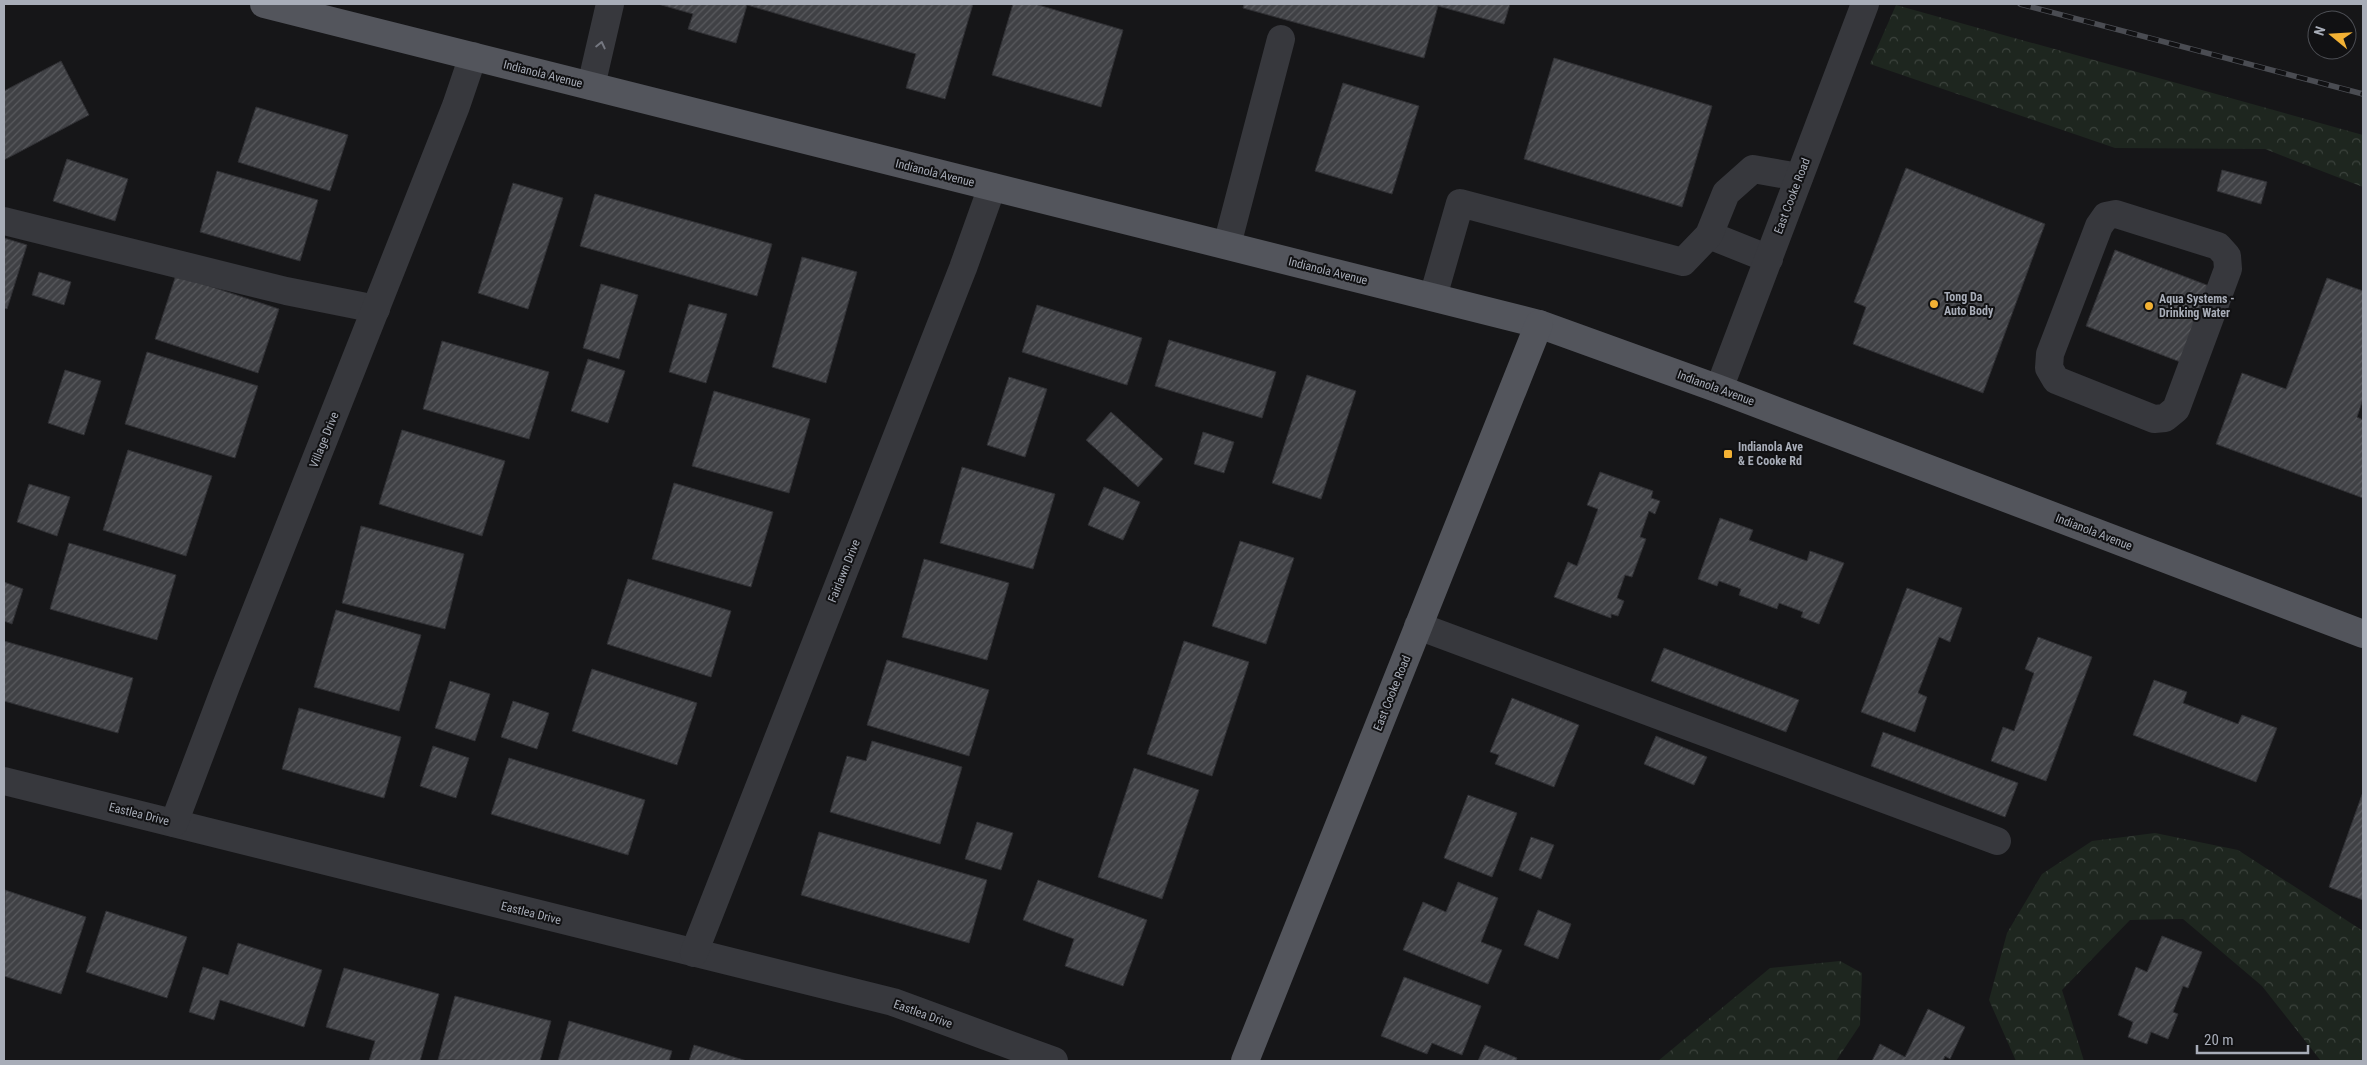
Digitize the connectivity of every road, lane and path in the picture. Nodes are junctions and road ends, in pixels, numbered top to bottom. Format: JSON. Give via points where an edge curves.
{"nodes":[{"id":1,"x":264,"y":4,"type":"edge"},
{"id":2,"x":610,"y":4,"type":"edge"},
{"id":3,"x":1865,"y":4,"type":"edge"},
{"id":4,"x":325,"y":11,"type":"edge"},
{"id":5,"x":1281,"y":38,"type":"dead end"},
{"id":6,"x":473,"y":56,"type":"junction"},
{"id":7,"x":591,"y":86,"type":"junction"},
{"id":8,"x":1799,"y":177,"type":"junction"},
{"id":9,"x":992,"y":187,"type":"junction"},
{"id":10,"x":4,"y":221,"type":"edge"},
{"id":11,"x":1709,"y":235,"type":"junction"},
{"id":12,"x":1227,"y":245,"type":"junction"},
{"id":13,"x":1769,"y":259,"type":"junction"},
{"id":14,"x":1433,"y":297,"type":"junction"},
{"id":15,"x":376,"y":309,"type":"junction"},
{"id":16,"x":1538,"y":324,"type":"junction"},
{"id":17,"x":1719,"y":389,"type":"junction"},
{"id":18,"x":2104,"y":400,"type":"joint"},
{"id":19,"x":1418,"y":626,"type":"junction"},
{"id":20,"x":2363,"y":634,"type":"edge"},
{"id":21,"x":4,"y":781,"type":"edge"},
{"id":22,"x":174,"y":823,"type":"junction"},
{"id":23,"x":1997,"y":841,"type":"dead end"},
{"id":24,"x":694,"y":953,"type":"junction"},
{"id":25,"x":1054,"y":1061,"type":"edge"},
{"id":26,"x":1245,"y":1061,"type":"edge"}],
"edges":[{"from":1,"to":4,"type":"main road","name":"Indianola Avenue"},
{"from":7,"to":2,"type":"street","one_way":true},
{"from":3,"to":8,"type":"street","name":"East Cooke Road"},
{"from":4,"to":6,"type":"main road","name":"Indianola Avenue"},
{"from":5,"to":12,"type":"street"},
{"from":6,"to":7,"type":"main road","name":"Indianola Avenue"},
{"from":6,"to":15,"type":"street","name":"Village Drive"},
{"from":7,"to":9,"type":"main road","name":"Indianola Avenue"},
{"from":8,"to":11,"type":"street","via":[[1753,169],[1726,193]]},
{"from":8,"to":13,"type":"street","name":"East Cooke Road"},
{"from":9,"to":12,"type":"main road","name":"Indianola Avenue"},
{"from":9,"to":24,"type":"street","name":"Fairlawn Drive"},
{"from":10,"to":15,"type":"street","via":[[286,291]]},
{"from":11,"to":13,"type":"street"},
{"from":11,"to":14,"type":"street","via":[[1683,262],[1460,204]]},
{"from":12,"to":14,"type":"main road","name":"Indianola Avenue"},
{"from":13,"to":17,"type":"street","name":"East Cooke Road"},
{"from":14,"to":16,"type":"main road","name":"Indianola Avenue"},
{"from":15,"to":22,"type":"street","name":"Village Drive"},
{"from":16,"to":17,"type":"main road","name":"Indianola Avenue"},
{"from":16,"to":19,"type":"main road","name":"East Cooke Road"},
{"from":17,"to":20,"type":"main road","name":"Indianola Avenue"},
{"from":18,"to":18,"type":"street","via":[[2056,380],[2049,368],[2050,354],[2098,226],[2106,216],[2116,214],[2218,246],[2227,256],[2228,270],[2176,409],[2165,418],[2154,419]]},
{"from":19,"to":23,"type":"street"},
{"from":19,"to":26,"type":"main road","name":"East Cooke Road"},
{"from":21,"to":22,"type":"street","name":"Eastlea Drive"},
{"from":22,"to":24,"type":"street","name":"Eastlea Drive"},
{"from":24,"to":25,"type":"street","name":"Eastlea Drive","via":[[893,1002]]}]}
